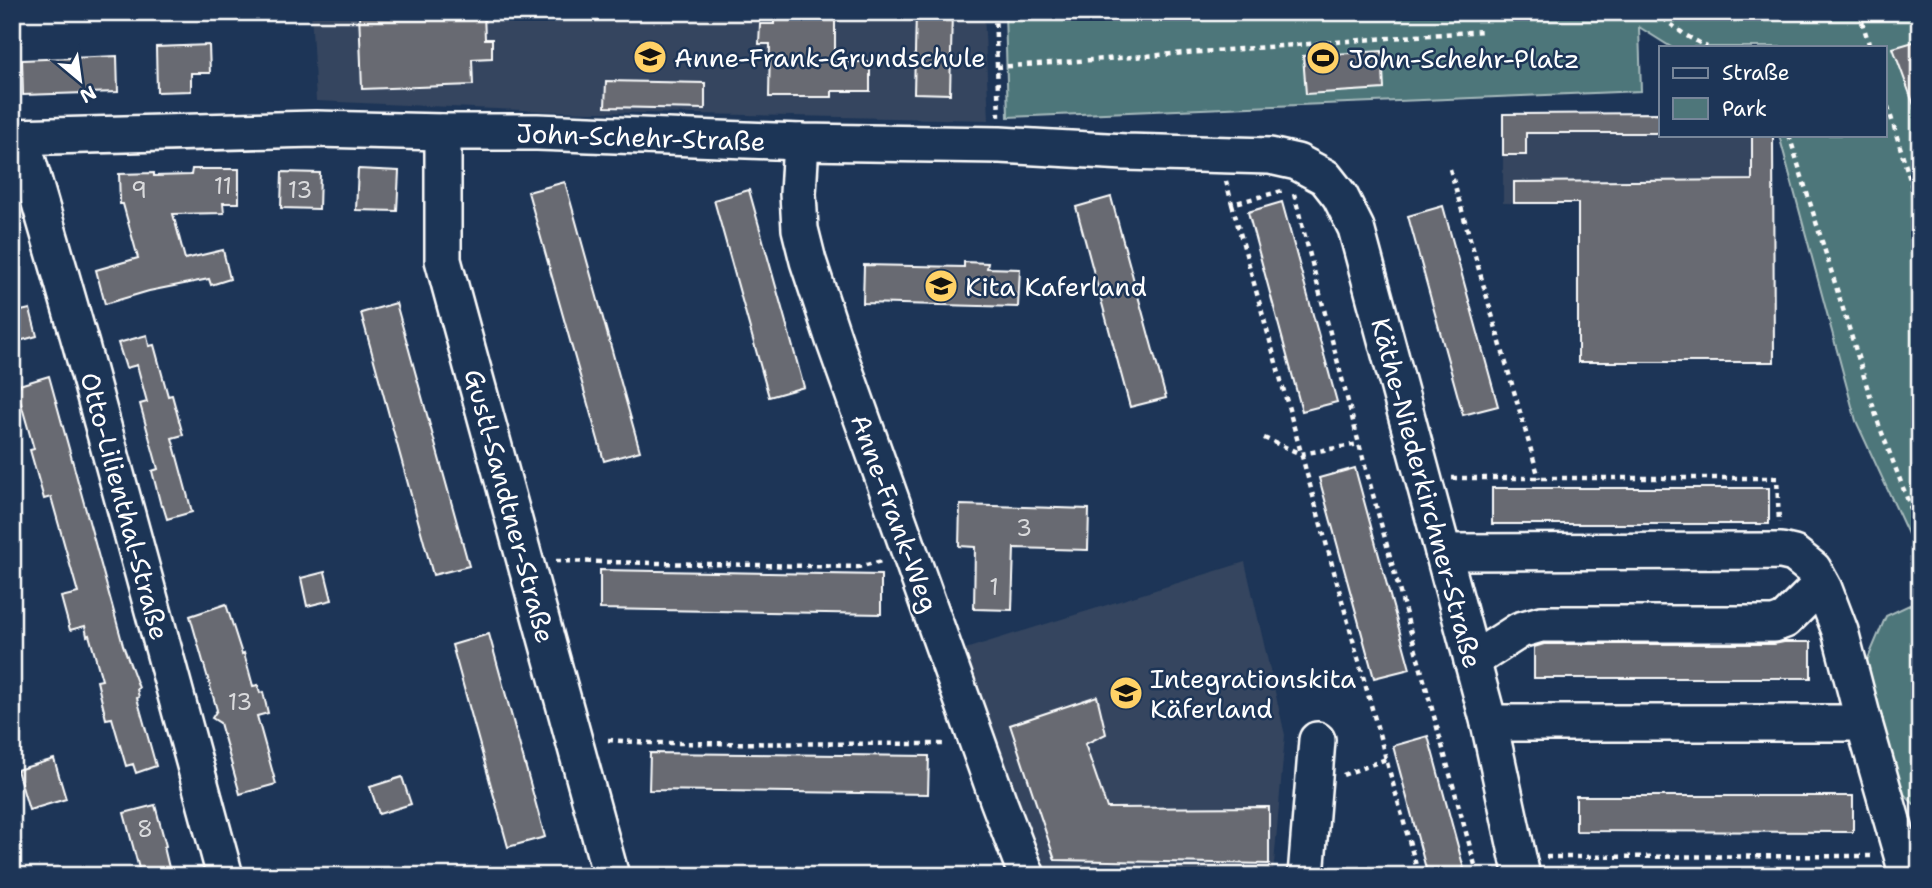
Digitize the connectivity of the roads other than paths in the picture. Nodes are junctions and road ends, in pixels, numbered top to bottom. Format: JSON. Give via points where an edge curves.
{"nodes":[{"id":1,"x":443,"y":132,"type":"junction"},
{"id":2,"x":17,"y":137,"type":"edge"},
{"id":3,"x":801,"y":142,"type":"junction"},
{"id":4,"x":1270,"y":156,"type":"joint"},
{"id":5,"x":1443,"y":552,"type":"junction"},
{"id":6,"x":1821,"y":584,"type":"junction"},
{"id":7,"x":1472,"y":661,"type":"junction"},
{"id":8,"x":1489,"y":723,"type":"junction"},
{"id":9,"x":1864,"y":723,"type":"junction"},
{"id":10,"x":1317,"y":740,"type":"dead end"},
{"id":11,"x":1520,"y":866,"type":"edge"},
{"id":12,"x":1905,"y":866,"type":"edge"},
{"id":13,"x":225,"y":876,"type":"edge"},
{"id":14,"x":611,"y":876,"type":"edge"},
{"id":15,"x":1027,"y":876,"type":"edge"},
{"id":16,"x":1306,"y":876,"type":"edge"}],
"edges":[{"from":1,"to":2,"type":"street","name":"John-Schehr-Straße","via":[[316,129]]},
{"from":1,"to":3,"type":"street","name":"John-Schehr-Straße"},
{"from":1,"to":14,"type":"street","name":"Gustl-Sandtner-Straße","via":[[443,260]]},
{"from":2,"to":13,"type":"street","name":"Otto-Lilienthal-Straße","via":[[85,358]]},
{"from":3,"to":4,"type":"street","name":"John-Schehr-Straße"},
{"from":3,"to":15,"type":"street","name":"Anne-Frank-Weg","via":[[800,229],[808,261]]},
{"from":4,"to":5,"type":"street","name":"Käthe-Niederkirchner-Straße","via":[[1297,162],[1325,177],[1356,228]]},
{"from":5,"to":6,"type":"street","via":[[1781,551],[1806,563]]},
{"from":5,"to":7,"type":"street","name":"Käthe-Niederkirchner-Straße"},
{"from":6,"to":7,"type":"street","via":[[1785,620],[1774,624],[1541,624],[1520,630]]},
{"from":6,"to":9,"type":"street","via":[[1840,631]]},
{"from":7,"to":8,"type":"street","name":"Käthe-Niederkirchner-Straße"},
{"from":8,"to":9,"type":"street"},
{"from":8,"to":11,"type":"street","name":"Käthe-Niederkirchner-Straße"},
{"from":9,"to":12,"type":"street"},
{"from":10,"to":16,"type":"street"}]}
